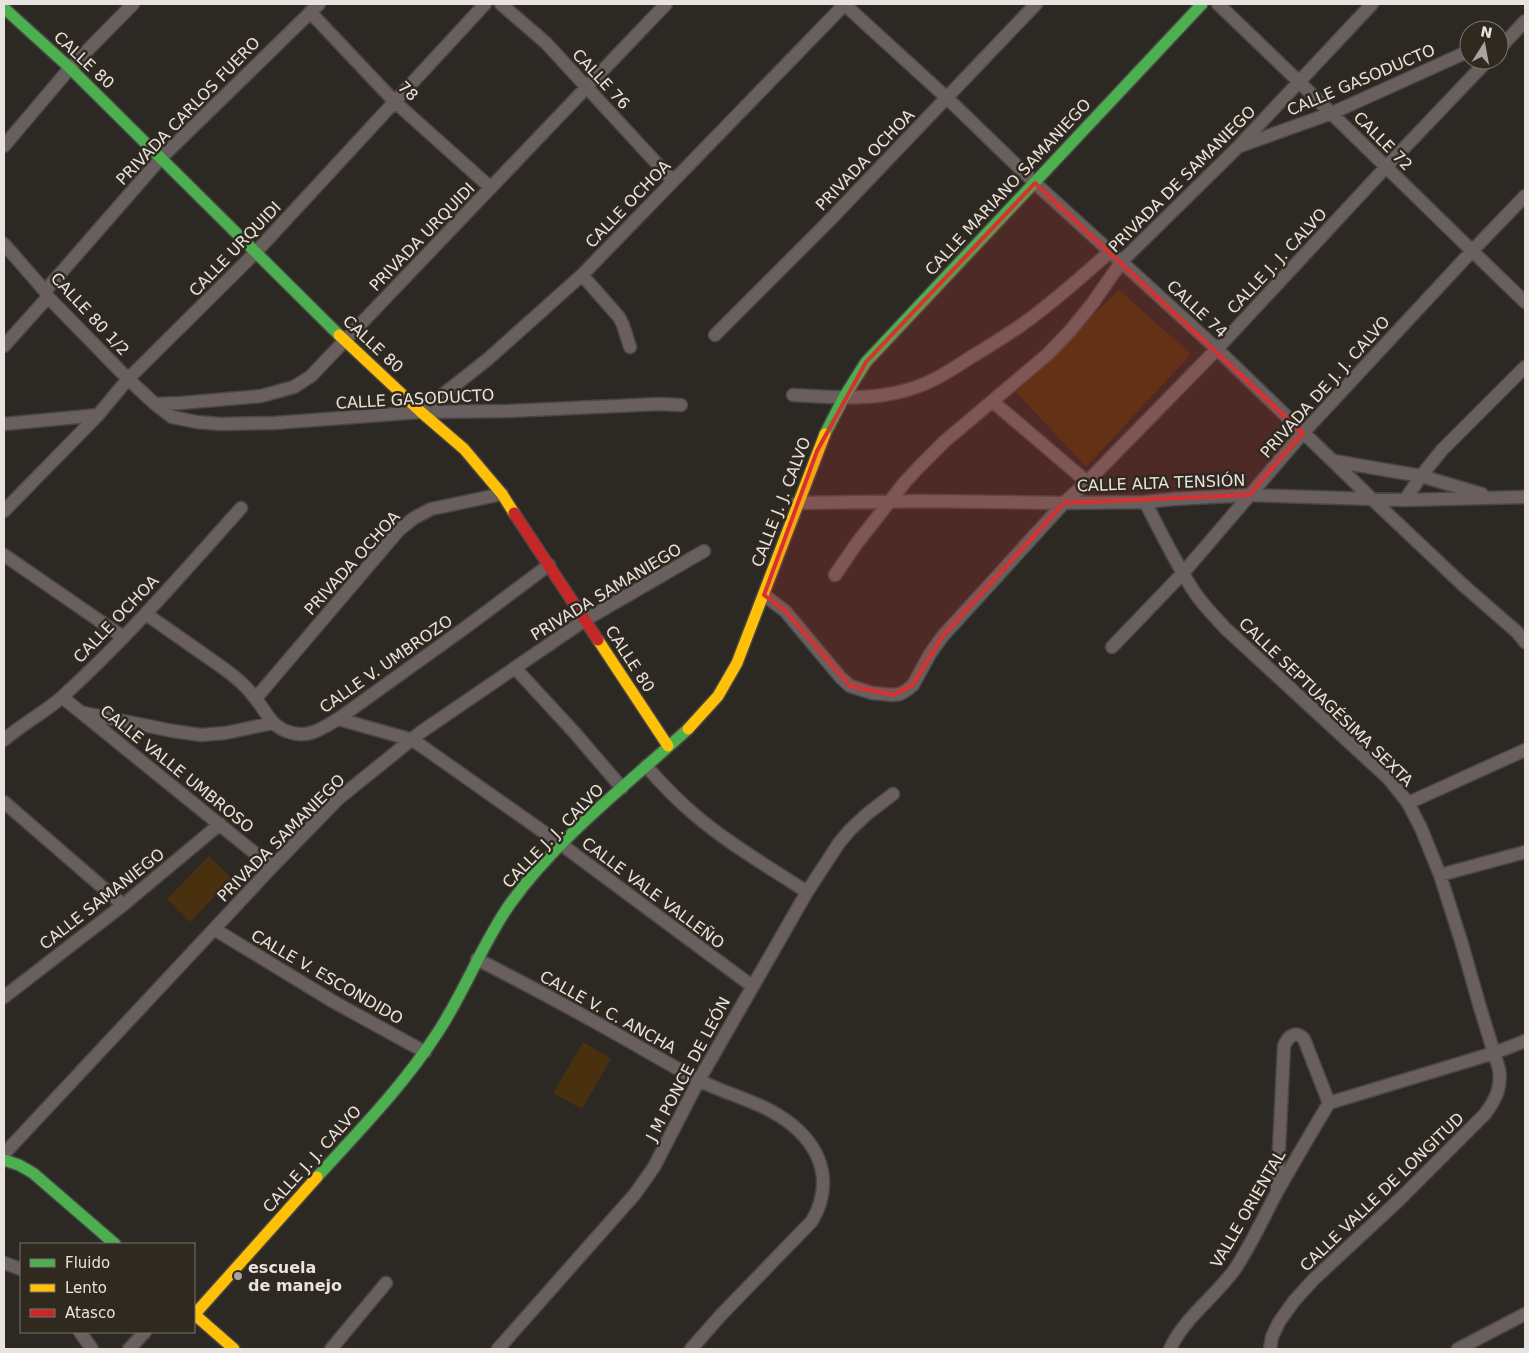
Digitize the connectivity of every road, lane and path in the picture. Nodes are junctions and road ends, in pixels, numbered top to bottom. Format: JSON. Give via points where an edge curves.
{"nodes":[{"id":1,"x":133,"y":4,"type":"edge"},
{"id":2,"x":485,"y":4,"type":"edge"},
{"id":3,"x":501,"y":4,"type":"edge"},
{"id":4,"x":666,"y":4,"type":"edge"},
{"id":5,"x":844,"y":4,"type":"edge"},
{"id":6,"x":1036,"y":4,"type":"edge"},
{"id":7,"x":1202,"y":4,"type":"edge"},
{"id":8,"x":1218,"y":4,"type":"edge"},
{"id":9,"x":1372,"y":4,"type":"edge"},
{"id":10,"x":4,"y":8,"type":"edge"},
{"id":11,"x":314,"y":8,"type":"edge"},
{"id":12,"x":1523,"y":23,"type":"edge"},
{"id":13,"x":1509,"y":31,"type":"edge"},
{"id":14,"x":1509,"y":38,"type":"edge"},
{"id":15,"x":1459,"y":56,"type":"edge"},
{"id":16,"x":70,"y":68,"type":"junction"},
{"id":17,"x":1478,"y":70,"type":"edge"},
{"id":18,"x":1300,"y":82,"type":"junction"},
{"id":19,"x":586,"y":87,"type":"junction"},
{"id":20,"x":947,"y":98,"type":"junction"},
{"id":21,"x":395,"y":102,"type":"junction"},
{"id":22,"x":1332,"y":113,"type":"junction"},
{"id":23,"x":4,"y":146,"type":"edge"},
{"id":24,"x":1238,"y":147,"type":"junction"},
{"id":25,"x":161,"y":158,"type":"junction"},
{"id":26,"x":1386,"y":167,"type":"junction"},
{"id":27,"x":673,"y":181,"type":"junction"},
{"id":28,"x":1035,"y":183,"type":"junction"},
{"id":29,"x":491,"y":188,"type":"junction"},
{"id":30,"x":1525,"y":196,"type":"edge"},
{"id":31,"x":4,"y":244,"type":"edge"},
{"id":32,"x":1111,"y":251,"type":"junction"},
{"id":33,"x":1472,"y":251,"type":"junction"},
{"id":34,"x":256,"y":252,"type":"junction"},
{"id":35,"x":1122,"y":261,"type":"junction"},
{"id":36,"x":582,"y":275,"type":"junction"},
{"id":37,"x":46,"y":294,"type":"junction"},
{"id":38,"x":1525,"y":302,"type":"edge"},
{"id":39,"x":715,"y":335,"type":"dead end"},
{"id":40,"x":345,"y":341,"type":"junction"},
{"id":41,"x":4,"y":346,"type":"edge"},
{"id":42,"x":630,"y":348,"type":"dead end"},
{"id":43,"x":1217,"y":349,"type":"junction"},
{"id":44,"x":1525,"y":366,"type":"edge"},
{"id":45,"x":128,"y":379,"type":"junction"},
{"id":46,"x":793,"y":395,"type":"dead end"},
{"id":47,"x":843,"y":398,"type":"junction"},
{"id":48,"x":992,"y":401,"type":"junction"},
{"id":49,"x":155,"y":404,"type":"junction"},
{"id":50,"x":681,"y":405,"type":"dead end"},
{"id":51,"x":421,"y":412,"type":"junction"},
{"id":52,"x":98,"y":415,"type":"junction"},
{"id":53,"x":4,"y":424,"type":"edge"},
{"id":54,"x":1303,"y":433,"type":"junction"},
{"id":55,"x":1334,"y":461,"type":"junction"},
{"id":56,"x":1421,"y":476,"type":"junction"},
{"id":57,"x":1087,"y":482,"type":"junction"},
{"id":58,"x":502,"y":494,"type":"junction"},
{"id":59,"x":1249,"y":495,"type":"junction"},
{"id":60,"x":1494,"y":497,"type":"junction"},
{"id":61,"x":1525,"y":497,"type":"edge"},
{"id":62,"x":1372,"y":499,"type":"junction"},
{"id":63,"x":1405,"y":500,"type":"junction"},
{"id":64,"x":890,"y":502,"type":"junction"},
{"id":65,"x":1145,"y":502,"type":"junction"},
{"id":66,"x":798,"y":503,"type":"junction"},
{"id":67,"x":1064,"y":503,"type":"junction"},
{"id":68,"x":241,"y":508,"type":"dead end"},
{"id":69,"x":4,"y":512,"type":"edge"},
{"id":70,"x":704,"y":551,"type":"dead end"},
{"id":71,"x":4,"y":555,"type":"edge"},
{"id":72,"x":549,"y":565,"type":"junction"},
{"id":73,"x":1183,"y":573,"type":"junction"},
{"id":74,"x":835,"y":575,"type":"dead end"},
{"id":75,"x":764,"y":595,"type":"junction"},
{"id":76,"x":146,"y":614,"type":"junction"},
{"id":77,"x":585,"y":620,"type":"junction"},
{"id":78,"x":123,"y":638,"type":"junction"},
{"id":79,"x":1525,"y":642,"type":"edge"},
{"id":80,"x":1112,"y":647,"type":"dead end"},
{"id":81,"x":515,"y":668,"type":"junction"},
{"id":82,"x":62,"y":697,"type":"junction"},
{"id":83,"x":256,"y":698,"type":"junction"},
{"id":84,"x":82,"y":713,"type":"junction"},
{"id":85,"x":338,"y":719,"type":"junction"},
{"id":86,"x":273,"y":723,"type":"junction"},
{"id":87,"x":4,"y":740,"type":"edge"},
{"id":88,"x":412,"y":740,"type":"junction"},
{"id":89,"x":668,"y":746,"type":"junction"},
{"id":90,"x":1525,"y":750,"type":"edge"},
{"id":91,"x":646,"y":766,"type":"junction"},
{"id":92,"x":622,"y":788,"type":"junction"},
{"id":93,"x":893,"y":794,"type":"dead end"},
{"id":94,"x":4,"y":802,"type":"edge"},
{"id":95,"x":1408,"y":803,"type":"junction"},
{"id":96,"x":220,"y":824,"type":"junction"},
{"id":97,"x":562,"y":845,"type":"junction"},
{"id":98,"x":1525,"y":852,"type":"edge"},
{"id":99,"x":272,"y":866,"type":"junction"},
{"id":100,"x":1440,"y":875,"type":"junction"},
{"id":101,"x":806,"y":892,"type":"junction"},
{"id":102,"x":124,"y":905,"type":"junction"},
{"id":103,"x":214,"y":929,"type":"junction"},
{"id":104,"x":477,"y":959,"type":"junction"},
{"id":105,"x":752,"y":986,"type":"junction"},
{"id":106,"x":5,"y":992,"type":"edge"},
{"id":107,"x":1525,"y":1041,"type":"edge"},
{"id":108,"x":425,"y":1052,"type":"junction"},
{"id":109,"x":1494,"y":1053,"type":"junction"},
{"id":110,"x":699,"y":1080,"type":"junction"},
{"id":111,"x":1329,"y":1103,"type":"junction"},
{"id":112,"x":4,"y":1154,"type":"edge"},
{"id":113,"x":4,"y":1160,"type":"edge"},
{"id":114,"x":1276,"y":1193,"type":"junction"},
{"id":115,"x":114,"y":1243,"type":"edge"},
{"id":116,"x":4,"y":1262,"type":"edge"},
{"id":117,"x":20,"y":1269,"type":"edge"},
{"id":118,"x":386,"y":1282,"type":"dead end"},
{"id":119,"x":195,"y":1313,"type":"edge"},
{"id":120,"x":1525,"y":1314,"type":"edge"},
{"id":121,"x":195,"y":1315,"type":"edge"},
{"id":122,"x":81,"y":1333,"type":"edge"},
{"id":123,"x":145,"y":1333,"type":"edge"},
{"id":124,"x":1172,"y":1344,"type":"edge"},
{"id":125,"x":504,"y":1347,"type":"edge"},
{"id":126,"x":92,"y":1349,"type":"edge"},
{"id":127,"x":129,"y":1349,"type":"edge"},
{"id":128,"x":234,"y":1349,"type":"edge"},
{"id":129,"x":331,"y":1349,"type":"edge"},
{"id":130,"x":691,"y":1349,"type":"edge"},
{"id":131,"x":1158,"y":1349,"type":"edge"},
{"id":132,"x":1270,"y":1349,"type":"edge"},
{"id":133,"x":1458,"y":1349,"type":"edge"}],
"edges":[{"from":1,"to":16,"type":"street"},
{"from":2,"to":21,"type":"street","name":"CALLE URQUIDI"},
{"from":3,"to":19,"type":"street","name":"CALLE 76","via":[[546,43]]},
{"from":4,"to":19,"type":"street","name":"PRIVADA URQUIDI"},
{"from":5,"to":20,"type":"street","name":"CALLE 74"},
{"from":5,"to":27,"type":"street","name":"CALLE OCHOA"},
{"from":6,"to":20,"type":"street","name":"PRIVADA OCHOA"},
{"from":7,"to":28,"type":"street","name":"CALLE MARIANO SAMANIEGO"},
{"from":8,"to":18,"type":"street","name":"CALLE 72"},
{"from":9,"to":18,"type":"street","name":"PRIVADA DE SAMANIEGO"},
{"from":10,"to":16,"type":"street","name":"CALLE 80"},
{"from":11,"to":21,"type":"street","name":"78"},
{"from":11,"to":25,"type":"street","name":"PRIVADA CARLOS FUERO"},
{"from":12,"to":13,"type":"street"},
{"from":12,"to":14,"type":"street"},
{"from":15,"to":22,"type":"street","name":"CALLE GASODUCTO"},
{"from":16,"to":23,"type":"street"},
{"from":16,"to":25,"type":"street","name":"CALLE 80"},
{"from":17,"to":26,"type":"street","name":"CALLE J. J. CALVO"},
{"from":18,"to":22,"type":"street","name":"CALLE 72"},
{"from":18,"to":24,"type":"street","name":"PRIVADA DE SAMANIEGO"},
{"from":19,"to":27,"type":"street","name":"CALLE 76"},
{"from":19,"to":29,"type":"street","name":"PRIVADA URQUIDI"},
{"from":20,"to":28,"type":"street","name":"CALLE 74"},
{"from":20,"to":39,"type":"street","name":"PRIVADA OCHOA"},
{"from":21,"to":29,"type":"street","name":"78"},
{"from":21,"to":34,"type":"street","name":"CALLE URQUIDI"},
{"from":22,"to":24,"type":"street","name":"CALLE GASODUCTO"},
{"from":22,"to":26,"type":"street","name":"CALLE 72"},
{"from":24,"to":35,"type":"street","name":"PRIVADA DE SAMANIEGO"},
{"from":25,"to":34,"type":"street","name":"CALLE 80"},
{"from":25,"to":37,"type":"street","name":"PRIVADA CARLOS FUERO"},
{"from":26,"to":33,"type":"street","name":"CALLE 72"},
{"from":26,"to":43,"type":"street","name":"CALLE J. J. CALVO"},
{"from":27,"to":36,"type":"street","name":"CALLE OCHOA"},
{"from":28,"to":32,"type":"street","name":"CALLE 74"},
{"from":28,"to":47,"type":"street","name":"CALLE MARIANO SAMANIEGO","via":[[874,353]]},
{"from":29,"to":40,"type":"street","name":"PRIVADA URQUIDI"},
{"from":30,"to":33,"type":"street","name":"PRIVADA DE J. J. CALVO"},
{"from":31,"to":37,"type":"street","name":"CALLE 80 1/2"},
{"from":32,"to":35,"type":"street","name":"CALLE 74"},
{"from":32,"to":47,"type":"street","name":"PRIVADA DE SAMANIEGO","via":[[1020,326],[926,384],[908,390]]},
{"from":33,"to":38,"type":"street","name":"CALLE 72"},
{"from":33,"to":54,"type":"street","name":"PRIVADA DE J. J. CALVO"},
{"from":34,"to":40,"type":"street","name":"CALLE 80"},
{"from":34,"to":45,"type":"street","name":"CALLE URQUIDI"},
{"from":35,"to":43,"type":"street","name":"CALLE 74"},
{"from":35,"to":48,"type":"street","name":"PRIVADA DE SAMANIEGO","via":[[1070,331]]},
{"from":36,"to":42,"type":"street","via":[[619,317]]},
{"from":36,"to":51,"type":"street","name":"CALLE OCHOA","via":[[488,359]]},
{"from":37,"to":41,"type":"street","name":"PRIVADA CARLOS FUERO"},
{"from":37,"to":45,"type":"street","name":"CALLE 80 1/2"},
{"from":40,"to":49,"type":"street","name":"PRIVADA URQUIDI","via":[[311,376],[288,389],[261,396]]},
{"from":40,"to":51,"type":"street","name":"CALLE 80"},
{"from":43,"to":54,"type":"street","name":"CALLE 74"},
{"from":43,"to":57,"type":"street","name":"CALLE J. J. CALVO"},
{"from":44,"to":56,"type":"street","via":[[1442,450]]},
{"from":45,"to":49,"type":"street","name":"CALLE 80 1/2"},
{"from":45,"to":52,"type":"street","name":"CALLE URQUIDI"},
{"from":46,"to":47,"type":"street"},
{"from":47,"to":66,"type":"street","name":"CALLE J. J. CALVO","via":[[817,451]]},
{"from":48,"to":57,"type":"street"},
{"from":48,"to":64,"type":"street","name":"PRIVADA DE SAMANIEGO","via":[[919,466]]},
{"from":49,"to":51,"type":"street","name":"CALLE GASODUCTO","via":[[172,417],[220,424],[306,422]]},
{"from":50,"to":51,"type":"street","name":"CALLE GASODUCTO"},
{"from":51,"to":58,"type":"street","name":"CALLE 80","via":[[464,449]]},
{"from":52,"to":53,"type":"street"},
{"from":52,"to":69,"type":"street","name":"CALLE URQUIDI"},
{"from":54,"to":55,"type":"street","name":"CALLE 74"},
{"from":54,"to":59,"type":"street","name":"PRIVADA DE J. J. CALVO"},
{"from":55,"to":56,"type":"street"},
{"from":55,"to":62,"type":"street","name":"CALLE 74"},
{"from":56,"to":60,"type":"street"},
{"from":56,"to":63,"type":"street"},
{"from":57,"to":67,"type":"street","name":"CALLE J. J. CALVO"},
{"from":58,"to":72,"type":"street","name":"CALLE 80"},
{"from":58,"to":83,"type":"street","name":"PRIVADA OCHOA","via":[[431,509],[398,530]]},
{"from":59,"to":62,"type":"street","name":"CALLE ALTA TENSIÓN"},
{"from":59,"to":65,"type":"street","name":"CALLE ALTA TENSIÓN"},
{"from":59,"to":73,"type":"street","name":"PRIVADA DE J. J. CALVO"},
{"from":60,"to":61,"type":"street","name":"CALLE ALTA TENSIÓN"},
{"from":60,"to":63,"type":"street","name":"CALLE ALTA TENSIÓN"},
{"from":62,"to":63,"type":"street","name":"CALLE ALTA TENSIÓN"},
{"from":62,"to":79,"type":"street","name":"CALLE 74"},
{"from":64,"to":66,"type":"street","name":"CALLE ALTA TENSIÓN"},
{"from":64,"to":67,"type":"street","name":"CALLE ALTA TENSIÓN"},
{"from":64,"to":74,"type":"street","name":"PRIVADA DE SAMANIEGO"},
{"from":65,"to":67,"type":"street","name":"CALLE ALTA TENSIÓN"},
{"from":65,"to":73,"type":"street","name":"CALLE SEPTUAGÉSIMA SEXTA"},
{"from":66,"to":75,"type":"street","name":"CALLE J. J. CALVO"},
{"from":67,"to":75,"type":"street","name":"CALLE J. J. CALVO","via":[[942,637],[913,685],[900,694],[884,696],[850,686],[789,615]]},
{"from":68,"to":76,"type":"street","name":"CALLE OCHOA"},
{"from":70,"to":77,"type":"street","name":"PRIVADA SAMANIEGO"},
{"from":71,"to":78,"type":"street"},
{"from":72,"to":77,"type":"street","name":"CALLE 80"},
{"from":72,"to":85,"type":"street","name":"CALLE V. UMBROZO"},
{"from":73,"to":80,"type":"street","name":"PRIVADA DE J. J. CALVO"},
{"from":73,"to":95,"type":"street","name":"CALLE SEPTUAGÉSIMA SEXTA","via":[[1195,593],[1225,628],[1389,779]]},
{"from":75,"to":89,"type":"street","name":"CALLE J. J. CALVO","via":[[740,657],[718,696]]},
{"from":76,"to":78,"type":"street","name":"CALLE OCHOA"},
{"from":76,"to":83,"type":"street","name":"CALLE V. UMBROZO","via":[[228,672]]},
{"from":77,"to":81,"type":"street","name":"PRIVADA SAMANIEGO"},
{"from":77,"to":89,"type":"street","name":"CALLE 80"},
{"from":78,"to":82,"type":"street","name":"CALLE OCHOA"},
{"from":81,"to":88,"type":"street","name":"PRIVADA SAMANIEGO"},
{"from":81,"to":92,"type":"street"},
{"from":82,"to":84,"type":"street","name":"CALLE VALLE UMBROSO"},
{"from":82,"to":87,"type":"street","name":"CALLE OCHOA"},
{"from":83,"to":86,"type":"street","name":"CALLE V. UMBROZO"},
{"from":84,"to":86,"type":"street","via":[[201,735],[225,734]]},
{"from":84,"to":96,"type":"street","name":"CALLE VALLE UMBROSO"},
{"from":85,"to":86,"type":"street","name":"CALLE V. UMBROZO","via":[[310,734],[300,735],[280,729]]},
{"from":85,"to":88,"type":"street","name":"CALLE VALE VALLEÑO"},
{"from":88,"to":97,"type":"street","name":"CALLE VALE VALLEÑO"},
{"from":88,"to":99,"type":"street","name":"PRIVADA SAMANIEGO","via":[[338,799]]},
{"from":89,"to":91,"type":"street","name":"CALLE J. J. CALVO"},
{"from":90,"to":95,"type":"street"},
{"from":91,"to":92,"type":"street","name":"CALLE J. J. CALVO"},
{"from":91,"to":101,"type":"street","via":[[695,815]]},
{"from":92,"to":97,"type":"street","name":"CALLE J. J. CALVO"},
{"from":93,"to":101,"type":"street","name":"J M PONCE DE LEÓN","via":[[850,830]]},
{"from":94,"to":102,"type":"street"},
{"from":95,"to":100,"type":"street","name":"CALLE SEPTUAGÉSIMA SEXTA","via":[[1422,828]]},
{"from":96,"to":99,"type":"street","name":"CALLE VALLE UMBROSO"},
{"from":96,"to":102,"type":"street","name":"CALLE SAMANIEGO"},
{"from":97,"to":104,"type":"street","name":"CALLE J. J. CALVO","via":[[510,904]]},
{"from":97,"to":105,"type":"street","name":"CALLE VALE VALLEÑO"},
{"from":98,"to":100,"type":"street"},
{"from":99,"to":103,"type":"street","name":"PRIVADA SAMANIEGO"},
{"from":100,"to":109,"type":"street","name":"CALLE SEPTUAGÉSIMA SEXTA"},
{"from":101,"to":105,"type":"street","name":"J M PONCE DE LEÓN"},
{"from":102,"to":106,"type":"street","name":"CALLE SAMANIEGO"},
{"from":103,"to":108,"type":"street","name":"CALLE V. ESCONDIDO","via":[[334,1002]]},
{"from":103,"to":112,"type":"street","name":"PRIVADA SAMANIEGO"},
{"from":104,"to":108,"type":"street","name":"CALLE J. J. CALVO"},
{"from":104,"to":110,"type":"street","name":"CALLE V. C. ANCHA"},
{"from":105,"to":110,"type":"street","name":"J M PONCE DE LEÓN"},
{"from":107,"to":109,"type":"street"},
{"from":108,"to":119,"type":"street","name":"CALLE J. J. CALVO","via":[[369,1120]]},
{"from":109,"to":111,"type":"street"},
{"from":109,"to":132,"type":"street","name":"CALLE VALLE DE LONGITUD","via":[[1501,1079],[1491,1106],[1400,1200],[1314,1279],[1279,1322]]},
{"from":110,"to":125,"type":"street","name":"J M PONCE DE LEÓN","via":[[654,1167],[635,1194]]},
{"from":110,"to":130,"type":"street","name":"CALLE V. C. ANCHA","via":[[764,1107],[783,1117],[800,1132],[819,1160],[823,1195],[812,1221]]},
{"from":111,"to":114,"type":"street","name":"VALLE ORIENTAL"},
{"from":111,"to":114,"type":"street","via":[[1304,1040],[1296,1034],[1290,1036],[1284,1046]]},
{"from":113,"to":115,"type":"street","via":[[33,1173]]},
{"from":114,"to":124,"type":"street","name":"VALLE ORIENTAL","via":[[1234,1270]]},
{"from":116,"to":117,"type":"street"},
{"from":118,"to":129,"type":"street"},
{"from":120,"to":133,"type":"street"},
{"from":121,"to":128,"type":"street"},
{"from":122,"to":126,"type":"street"},
{"from":123,"to":127,"type":"street"},
{"from":124,"to":131,"type":"street","name":"VALLE ORIENTAL"}]}
